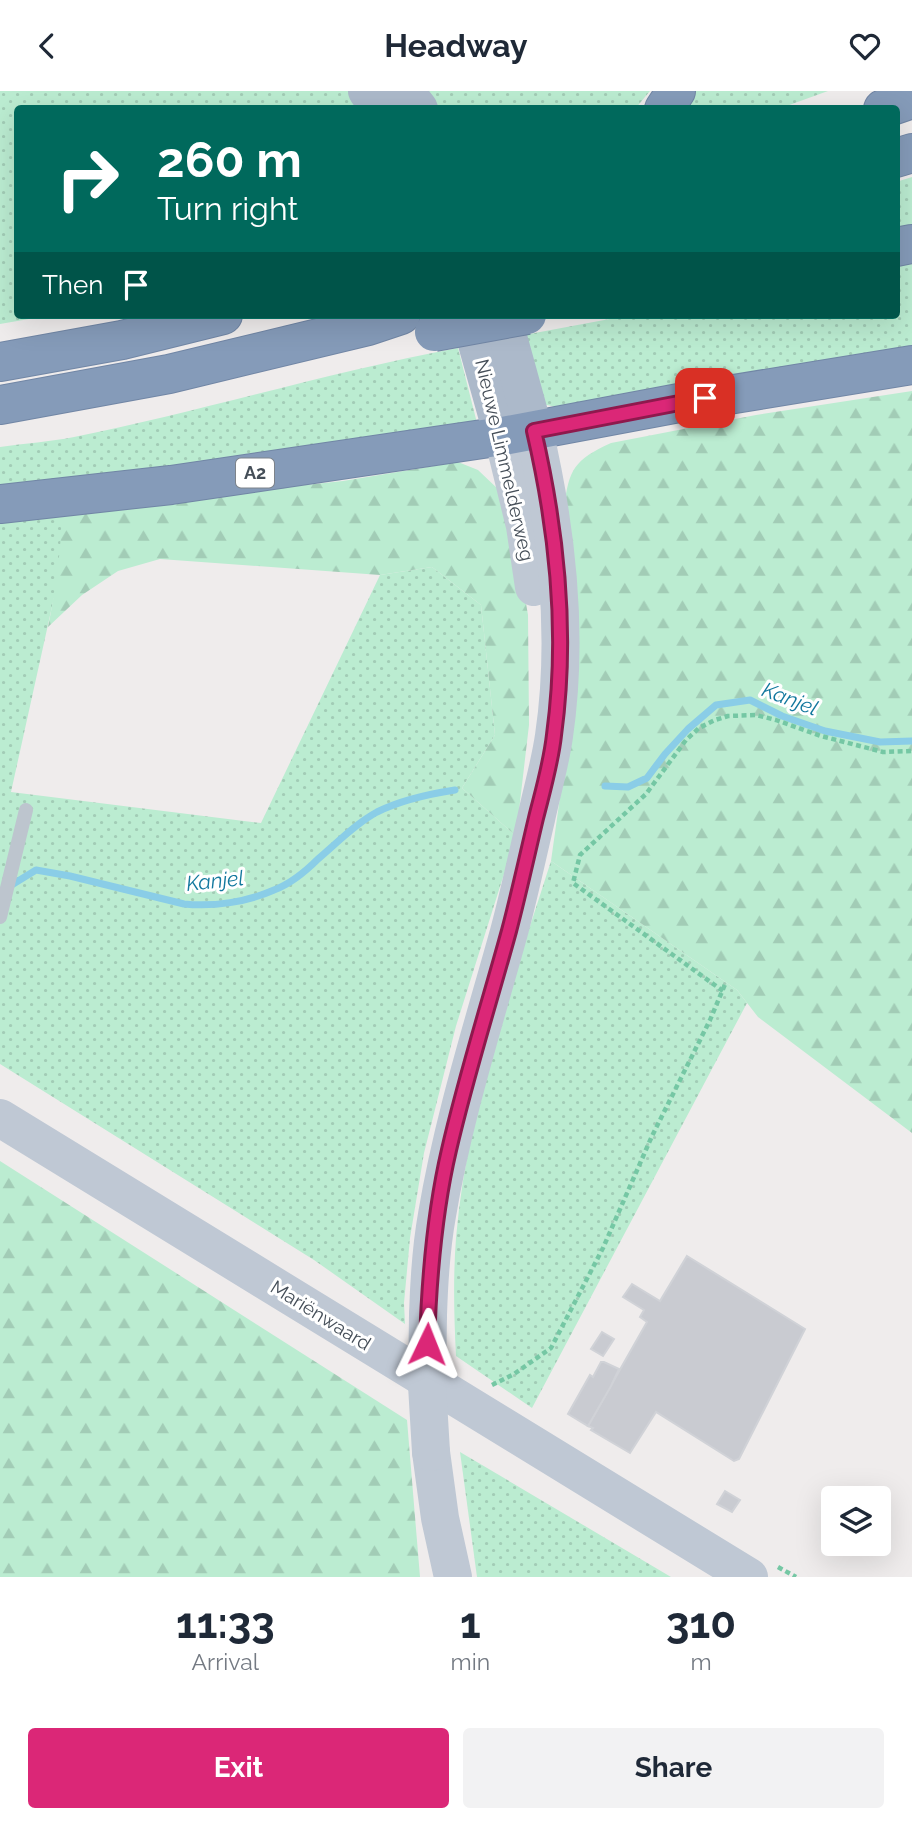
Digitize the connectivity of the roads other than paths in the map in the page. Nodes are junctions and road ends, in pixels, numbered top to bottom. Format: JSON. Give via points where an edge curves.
{"nodes":[{"id":1,"x":367,"y":91,"type":"edge"},
{"id":2,"x":912,"y":99,"type":"edge"},
{"id":3,"x":378,"y":105,"type":"edge"},
{"id":4,"x":895,"y":105,"type":"edge"},
{"id":5,"x":162,"y":319,"type":"edge"},
{"id":6,"x":207,"y":319,"type":"edge"},
{"id":7,"x":471,"y":319,"type":"edge"},
{"id":8,"x":471,"y":319,"type":"edge"},
{"id":9,"x":503,"y":319,"type":"edge"},
{"id":10,"x":401,"y":324,"type":"edge"},
{"id":11,"x":122,"y":340,"type":"junction"},
{"id":12,"x":0,"y":362,"type":"edge"},
{"id":13,"x":912,"y":365,"type":"edge"},
{"id":14,"x":0,"y":405,"type":"edge"},
{"id":15,"x":519,"y":433,"type":"junction"},
{"id":16,"x":0,"y":504,"type":"edge"},
{"id":17,"x":26,"y":810,"type":"dead end"},
{"id":18,"x":0,"y":916,"type":"edge"},
{"id":19,"x":0,"y":1118,"type":"edge"},
{"id":20,"x":453,"y":1577,"type":"edge"},
{"id":21,"x":749,"y":1577,"type":"edge"}],
"edges":[{"from":1,"to":3,"type":"main road"},
{"from":2,"to":4,"type":"highway"},
{"from":5,"to":11,"type":"highway"},
{"from":6,"to":11,"type":"highway"},
{"from":7,"to":15,"type":"main road","name":"Nieuwe Limmelderweg"},
{"from":8,"to":10,"type":"highway","bridge":true},
{"from":9,"to":15,"type":"main road","name":"Nieuwe Limmelderweg"},
{"from":10,"to":14,"type":"highway"},
{"from":11,"to":12,"type":"highway"},
{"from":13,"to":15,"type":"highway"},
{"from":15,"to":16,"type":"highway","number":"A2","via":[[171,485]]},
{"from":15,"to":20,"type":"street","name":"Nieuwe Limmelderweg","bridge":true,"via":[[547,487],[553,531],[560,644],[555,734],[523,876],[448,1153],[430,1265],[427,1385],[431,1452]]},
{"from":17,"to":18,"type":"lane"},
{"from":19,"to":21,"type":"street","name":"Mariënwaard"}]}
